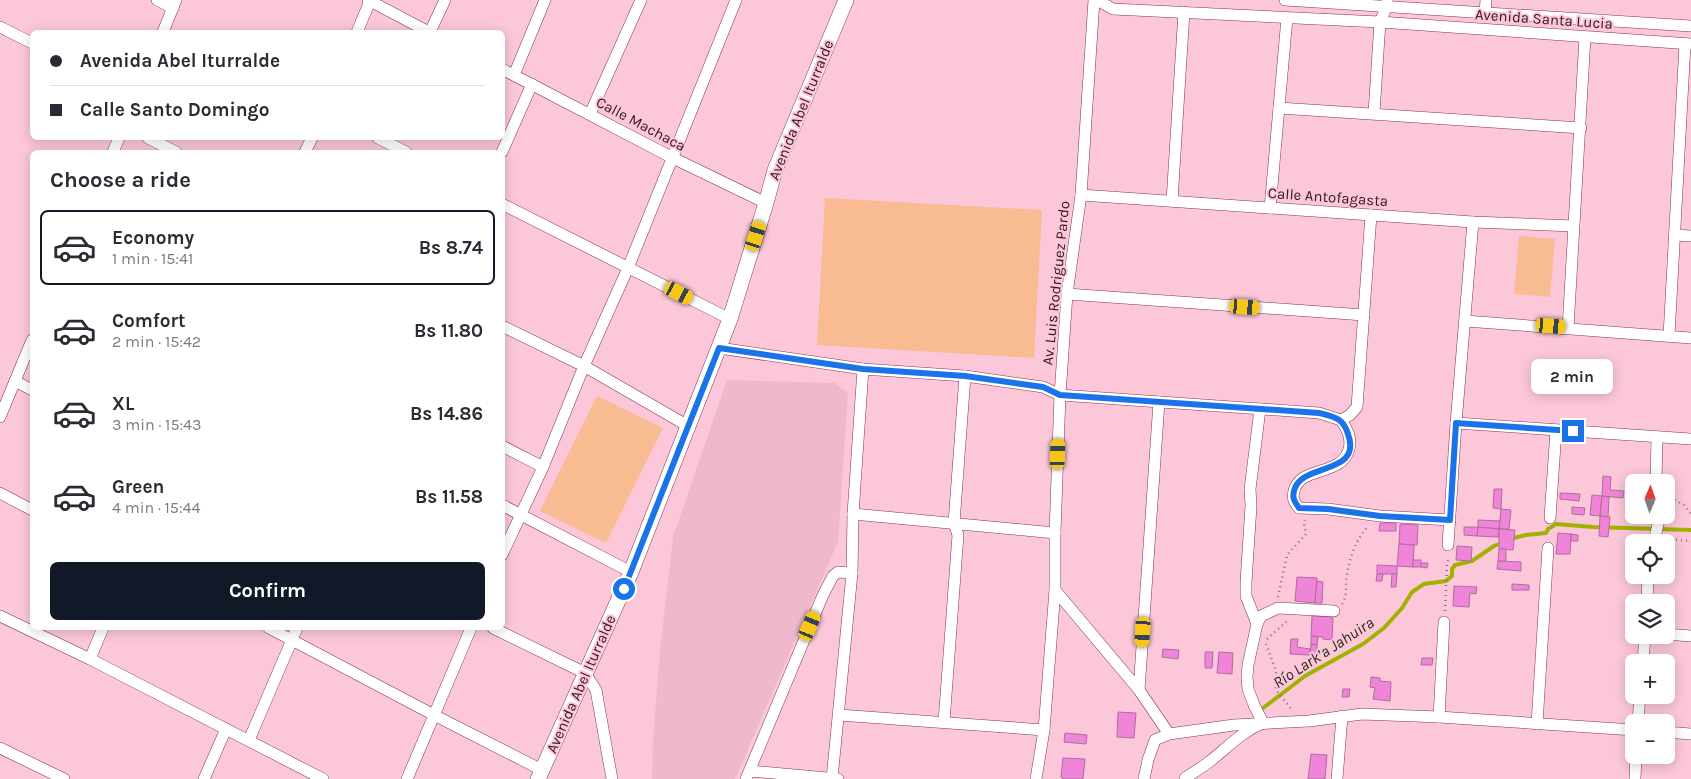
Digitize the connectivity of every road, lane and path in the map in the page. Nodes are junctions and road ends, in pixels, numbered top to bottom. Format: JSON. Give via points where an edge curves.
{"nodes":[{"id":1,"x":157,"y":0,"type":"edge"},
{"id":2,"x":445,"y":0,"type":"edge"},
{"id":3,"x":545,"y":0,"type":"edge"},
{"id":4,"x":641,"y":0,"type":"edge"},
{"id":5,"x":736,"y":0,"type":"edge"},
{"id":6,"x":846,"y":0,"type":"edge"},
{"id":7,"x":1096,"y":0,"type":"edge"},
{"id":8,"x":1285,"y":0,"type":"edge"},
{"id":9,"x":1486,"y":0,"type":"edge"},
{"id":10,"x":369,"y":1,"type":"edge"},
{"id":11,"x":1387,"y":3,"type":"edge"},
{"id":12,"x":175,"y":4,"type":"edge"},
{"id":13,"x":1184,"y":12,"type":"junction"},
{"id":14,"x":1485,"y":14,"type":"junction"},
{"id":15,"x":1287,"y":18,"type":"junction"},
{"id":16,"x":1380,"y":22,"type":"junction"},
{"id":17,"x":0,"y":26,"type":"edge"},
{"id":18,"x":1691,"y":26,"type":"edge"},
{"id":19,"x":164,"y":30,"type":"edge"},
{"id":20,"x":358,"y":30,"type":"edge"},
{"id":21,"x":426,"y":30,"type":"edge"},
{"id":22,"x":431,"y":30,"type":"edge"},
{"id":23,"x":1585,"y":37,"type":"junction"},
{"id":24,"x":30,"y":42,"type":"edge"},
{"id":25,"x":1688,"y":44,"type":"edge"},
{"id":26,"x":505,"y":70,"type":"edge"},
{"id":27,"x":514,"y":75,"type":"junction"},
{"id":28,"x":532,"y":84,"type":"junction"},
{"id":29,"x":1279,"y":108,"type":"junction"},
{"id":30,"x":1374,"y":113,"type":"junction"},
{"id":31,"x":590,"y":114,"type":"junction"},
{"id":32,"x":1581,"y":128,"type":"junction"},
{"id":33,"x":152,"y":140,"type":"edge"},
{"id":34,"x":382,"y":140,"type":"edge"},
{"id":35,"x":172,"y":150,"type":"edge"},
{"id":36,"x":402,"y":150,"type":"edge"},
{"id":37,"x":503,"y":150,"type":"edge"},
{"id":38,"x":673,"y":158,"type":"junction"},
{"id":39,"x":1081,"y":195,"type":"junction"},
{"id":40,"x":1172,"y":201,"type":"junction"},
{"id":41,"x":766,"y":203,"type":"junction"},
{"id":42,"x":505,"y":206,"type":"edge"},
{"id":43,"x":1270,"y":208,"type":"junction"},
{"id":44,"x":1371,"y":215,"type":"junction"},
{"id":45,"x":1473,"y":222,"type":"junction"},
{"id":46,"x":1573,"y":226,"type":"junction"},
{"id":47,"x":1675,"y":235,"type":"junction"},
{"id":48,"x":1691,"y":236,"type":"edge"},
{"id":49,"x":628,"y":268,"type":"junction"},
{"id":50,"x":1067,"y":294,"type":"junction"},
{"id":51,"x":1364,"y":315,"type":"junction"},
{"id":52,"x":730,"y":319,"type":"junction"},
{"id":53,"x":1465,"y":321,"type":"junction"},
{"id":54,"x":505,"y":327,"type":"edge"},
{"id":55,"x":1568,"y":328,"type":"junction"},
{"id":56,"x":1668,"y":336,"type":"junction"},
{"id":57,"x":1691,"y":338,"type":"edge"},
{"id":58,"x":30,"y":345,"type":"edge"},
{"id":59,"x":719,"y":348,"type":"junction"},
{"id":60,"x":584,"y":366,"type":"junction"},
{"id":61,"x":863,"y":369,"type":"junction"},
{"id":62,"x":965,"y":376,"type":"junction"},
{"id":63,"x":15,"y":381,"type":"junction"},
{"id":64,"x":30,"y":389,"type":"edge"},
{"id":65,"x":1060,"y":395,"type":"junction"},
{"id":66,"x":1159,"y":402,"type":"junction"},
{"id":67,"x":1260,"y":409,"type":"junction"},
{"id":68,"x":0,"y":417,"type":"edge"},
{"id":69,"x":1341,"y":420,"type":"junction"},
{"id":70,"x":1456,"y":423,"type":"junction"},
{"id":71,"x":688,"y":426,"type":"junction"},
{"id":72,"x":1556,"y":430,"type":"junction"},
{"id":73,"x":1657,"y":437,"type":"junction"},
{"id":74,"x":1691,"y":438,"type":"edge"},
{"id":75,"x":505,"y":448,"type":"edge"},
{"id":76,"x":543,"y":467,"type":"junction"},
{"id":77,"x":1656,"y":474,"type":"edge"},
{"id":78,"x":0,"y":493,"type":"edge"},
{"id":79,"x":1675,"y":500,"type":"edge"},
{"id":80,"x":505,"y":506,"type":"edge"},
{"id":81,"x":1310,"y":508,"type":"junction"},
{"id":82,"x":30,"y":509,"type":"edge"},
{"id":83,"x":1691,"y":513,"type":"edge"},
{"id":84,"x":520,"y":514,"type":"junction"},
{"id":85,"x":853,"y":514,"type":"junction"},
{"id":86,"x":1380,"y":516,"type":"junction"},
{"id":87,"x":1550,"y":518,"type":"dead end"},
{"id":88,"x":1450,"y":520,"type":"junction"},
{"id":89,"x":954,"y":523,"type":"junction"},
{"id":90,"x":1055,"y":533,"type":"junction"},
{"id":91,"x":1675,"y":541,"type":"edge"},
{"id":92,"x":1691,"y":541,"type":"edge"},
{"id":93,"x":1448,"y":545,"type":"joint"},
{"id":94,"x":505,"y":548,"type":"edge"},
{"id":95,"x":1548,"y":548,"type":"dead end"},
{"id":96,"x":631,"y":572,"type":"junction"},
{"id":97,"x":852,"y":573,"type":"junction"},
{"id":98,"x":1055,"y":590,"type":"junction"},
{"id":99,"x":1272,"y":610,"type":"junction"},
{"id":100,"x":1334,"y":611,"type":"joint"},
{"id":101,"x":0,"y":616,"type":"edge"},
{"id":102,"x":1288,"y":620,"type":"dead end"},
{"id":103,"x":1444,"y":622,"type":"joint"},
{"id":104,"x":1257,"y":624,"type":"junction"},
{"id":105,"x":102,"y":630,"type":"edge"},
{"id":106,"x":273,"y":630,"type":"edge"},
{"id":107,"x":296,"y":630,"type":"edge"},
{"id":108,"x":470,"y":630,"type":"edge"},
{"id":109,"x":497,"y":630,"type":"edge"},
{"id":110,"x":1675,"y":635,"type":"edge"},
{"id":111,"x":1691,"y":636,"type":"edge"},
{"id":112,"x":292,"y":639,"type":"junction"},
{"id":113,"x":90,"y":659,"type":"junction"},
{"id":114,"x":584,"y":673,"type":"junction"},
{"id":115,"x":1140,"y":690,"type":"junction"},
{"id":116,"x":1285,"y":701,"type":"dead end"},
{"id":117,"x":434,"y":715,"type":"junction"},
{"id":118,"x":839,"y":715,"type":"junction"},
{"id":119,"x":1342,"y":716,"type":"junction"},
{"id":120,"x":1438,"y":717,"type":"junction"},
{"id":121,"x":944,"y":722,"type":"junction"},
{"id":122,"x":1264,"y":723,"type":"junction"},
{"id":123,"x":1538,"y":724,"type":"junction"},
{"id":124,"x":226,"y":729,"type":"junction"},
{"id":125,"x":1625,"y":729,"type":"edge"},
{"id":126,"x":1044,"y":730,"type":"junction"},
{"id":127,"x":1675,"y":733,"type":"edge"},
{"id":128,"x":1169,"y":734,"type":"junction"},
{"id":129,"x":1691,"y":734,"type":"edge"},
{"id":130,"x":249,"y":740,"type":"junction"},
{"id":131,"x":0,"y":748,"type":"edge"},
{"id":132,"x":1636,"y":764,"type":"edge"},
{"id":133,"x":540,"y":775,"type":"edge"},
{"id":134,"x":748,"y":775,"type":"edge"},
{"id":135,"x":64,"y":779,"type":"edge"},
{"id":136,"x":204,"y":779,"type":"edge"},
{"id":137,"x":323,"y":779,"type":"edge"},
{"id":138,"x":407,"y":779,"type":"edge"},
{"id":139,"x":612,"y":779,"type":"edge"},
{"id":140,"x":832,"y":779,"type":"edge"},
{"id":141,"x":840,"y":779,"type":"edge"},
{"id":142,"x":1036,"y":779,"type":"edge"},
{"id":143,"x":1144,"y":779,"type":"edge"},
{"id":144,"x":1188,"y":779,"type":"edge"},
{"id":145,"x":1337,"y":779,"type":"edge"},
{"id":146,"x":1635,"y":779,"type":"edge"}],
"edges":[{"from":1,"to":12,"type":"street"},
{"from":2,"to":22,"type":"street"},
{"from":3,"to":27,"type":"street"},
{"from":4,"to":31,"type":"street"},
{"from":5,"to":38,"type":"street"},
{"from":6,"to":41,"type":"street","name":"Avenida Abel Iturralde","via":[[775,170]]},
{"from":7,"to":13,"type":"street","name":"Avenida Santa Lucia","via":[[1113,9]]},
{"from":7,"to":39,"type":"street","name":"Av. Luis Rodriguez Pardo"},
{"from":8,"to":11,"type":"street","name":"Avenida Santa Lucia"},
{"from":9,"to":14,"type":"street"},
{"from":10,"to":20,"type":"street"},
{"from":10,"to":21,"type":"street"},
{"from":11,"to":14,"type":"street","name":"Avenida Santa Lucia"},
{"from":11,"to":16,"type":"street"},
{"from":12,"to":19,"type":"street"},
{"from":13,"to":15,"type":"street","name":"Avenida Santa Lucia"},
{"from":13,"to":40,"type":"street"},
{"from":14,"to":18,"type":"street","name":"Avenida Santa Lucia"},
{"from":15,"to":16,"type":"street","name":"Avenida Santa Lucia"},
{"from":15,"to":29,"type":"street"},
{"from":16,"to":23,"type":"street","name":"Avenida Santa Lucia"},
{"from":16,"to":30,"type":"street"},
{"from":17,"to":24,"type":"street"},
{"from":23,"to":25,"type":"street","name":"Avenida Santa Lucia"},
{"from":23,"to":32,"type":"street"},
{"from":25,"to":47,"type":"street"},
{"from":26,"to":27,"type":"street","name":"Calle Machaca"},
{"from":27,"to":28,"type":"street","name":"Calle Machaca"},
{"from":28,"to":31,"type":"street","name":"Calle Machaca"},
{"from":28,"to":37,"type":"street"},
{"from":29,"to":30,"type":"street"},
{"from":29,"to":43,"type":"street"},
{"from":30,"to":32,"type":"street"},
{"from":31,"to":38,"type":"street","name":"Calle Machaca"},
{"from":32,"to":46,"type":"street"},
{"from":33,"to":35,"type":"street"},
{"from":34,"to":36,"type":"street"},
{"from":38,"to":41,"type":"street","name":"Calle Machaca"},
{"from":38,"to":49,"type":"street"},
{"from":39,"to":40,"type":"street","name":"Calle Antofagasta"},
{"from":39,"to":50,"type":"street","name":"Av. Luis Rodriguez Pardo"},
{"from":40,"to":43,"type":"street","name":"Calle Antofagasta"},
{"from":41,"to":52,"type":"street","name":"Avenida Abel Iturralde"},
{"from":42,"to":49,"type":"street"},
{"from":43,"to":44,"type":"street","name":"Calle Antofagasta"},
{"from":44,"to":45,"type":"street","name":"Calle Antofagasta"},
{"from":44,"to":51,"type":"street"},
{"from":45,"to":46,"type":"street","name":"Calle Antofagasta"},
{"from":45,"to":53,"type":"street"},
{"from":46,"to":55,"type":"street"},
{"from":47,"to":48,"type":"street"},
{"from":47,"to":56,"type":"street"},
{"from":49,"to":52,"type":"street"},
{"from":49,"to":60,"type":"street"},
{"from":50,"to":51,"type":"street"},
{"from":50,"to":65,"type":"street","name":"Av. Luis Rodriguez Pardo"},
{"from":51,"to":69,"type":"street","via":[[1357,407]]},
{"from":52,"to":59,"type":"street","name":"Avenida Abel Iturralde"},
{"from":53,"to":55,"type":"street"},
{"from":53,"to":70,"type":"street"},
{"from":54,"to":60,"type":"street"},
{"from":55,"to":56,"type":"street"},
{"from":56,"to":57,"type":"street"},
{"from":58,"to":63,"type":"street"},
{"from":59,"to":61,"type":"street"},
{"from":59,"to":71,"type":"street","name":"Avenida Abel Iturralde"},
{"from":60,"to":71,"type":"street"},
{"from":60,"to":76,"type":"street"},
{"from":61,"to":62,"type":"street"},
{"from":61,"to":85,"type":"street"},
{"from":62,"to":65,"type":"street","via":[[1043,387]]},
{"from":62,"to":89,"type":"street"},
{"from":63,"to":64,"type":"street"},
{"from":63,"to":68,"type":"street"},
{"from":65,"to":66,"type":"street"},
{"from":65,"to":90,"type":"street","name":"Av. Luis Rodriguez Pardo"},
{"from":66,"to":67,"type":"street"},
{"from":66,"to":115,"type":"street"},
{"from":67,"to":69,"type":"street","via":[[1319,413]]},
{"from":67,"to":104,"type":"street","via":[[1250,489],[1246,564],[1246,596]]},
{"from":69,"to":81,"type":"street","via":[[1351,443],[1347,456],[1331,468],[1300,480],[1295,487],[1294,502],[1299,508]]},
{"from":70,"to":72,"type":"street"},
{"from":70,"to":88,"type":"street"},
{"from":71,"to":96,"type":"street","name":"Avenida Abel Iturralde"},
{"from":72,"to":73,"type":"street"},
{"from":72,"to":87,"type":"street"},
{"from":73,"to":74,"type":"street"},
{"from":73,"to":77,"type":"street"},
{"from":75,"to":76,"type":"street"},
{"from":76,"to":84,"type":"street"},
{"from":78,"to":82,"type":"street"},
{"from":79,"to":83,"type":"path"},
{"from":80,"to":84,"type":"street"},
{"from":81,"to":86,"type":"street"},
{"from":81,"to":99,"type":"path","via":[[1304,524],[1306,534],[1284,561],[1282,585]]},
{"from":84,"to":94,"type":"street"},
{"from":84,"to":96,"type":"street"},
{"from":85,"to":89,"type":"street"},
{"from":85,"to":97,"type":"street"},
{"from":86,"to":88,"type":"street"},
{"from":86,"to":100,"type":"path","via":[[1371,522],[1352,550],[1344,603]]},
{"from":88,"to":93,"type":"street"},
{"from":89,"to":90,"type":"street"},
{"from":89,"to":121,"type":"street","via":[[958,535]]},
{"from":90,"to":98,"type":"street","name":"Av. Luis Rodriguez Pardo"},
{"from":91,"to":92,"type":"path"},
{"from":93,"to":103,"type":"path","via":[[1450,559],[1447,563]]},
{"from":95,"to":123,"type":"street"},
{"from":96,"to":114,"type":"street","name":"Avenida Abel Iturralde"},
{"from":97,"to":118,"type":"street"},
{"from":97,"to":134,"type":"street","via":[[838,572],[823,595]]},
{"from":98,"to":115,"type":"street"},
{"from":98,"to":126,"type":"street","name":"Av. Luis Rodriguez Pardo"},
{"from":99,"to":100,"type":"street"},
{"from":99,"to":104,"type":"street","via":[[1261,616]]},
{"from":101,"to":113,"type":"street"},
{"from":102,"to":116,"type":"path","via":[[1270,635],[1266,644],[1276,671],[1276,690]]},
{"from":103,"to":120,"type":"street"},
{"from":104,"to":122,"type":"street","via":[[1247,677],[1251,697]]},
{"from":105,"to":113,"type":"street"},
{"from":106,"to":112,"type":"street"},
{"from":107,"to":112,"type":"street"},
{"from":108,"to":117,"type":"street"},
{"from":109,"to":114,"type":"street"},
{"from":110,"to":111,"type":"street"},
{"from":112,"to":117,"type":"street"},
{"from":112,"to":130,"type":"street"},
{"from":113,"to":124,"type":"street"},
{"from":114,"to":133,"type":"street","name":"Avenida Abel Iturralde"},
{"from":114,"to":139,"type":"street","via":[[596,690]]},
{"from":115,"to":128,"type":"street"},
{"from":117,"to":133,"type":"street"},
{"from":117,"to":138,"type":"street"},
{"from":118,"to":121,"type":"street"},
{"from":118,"to":140,"type":"street"},
{"from":119,"to":120,"type":"street"},
{"from":119,"to":122,"type":"street"},
{"from":119,"to":145,"type":"street"},
{"from":120,"to":123,"type":"street"},
{"from":121,"to":126,"type":"street"},
{"from":122,"to":128,"type":"street"},
{"from":122,"to":144,"type":"street","via":[[1234,740]]},
{"from":123,"to":125,"type":"street"},
{"from":124,"to":130,"type":"street"},
{"from":124,"to":136,"type":"street"},
{"from":126,"to":142,"type":"street","name":"Av. Luis Rodriguez Pardo"},
{"from":127,"to":129,"type":"street"},
{"from":128,"to":143,"type":"street","via":[[1155,740]]},
{"from":130,"to":137,"type":"street"},
{"from":131,"to":135,"type":"street"},
{"from":132,"to":146,"type":"street"},
{"from":134,"to":140,"type":"street"},
{"from":140,"to":141,"type":"street"}]}
